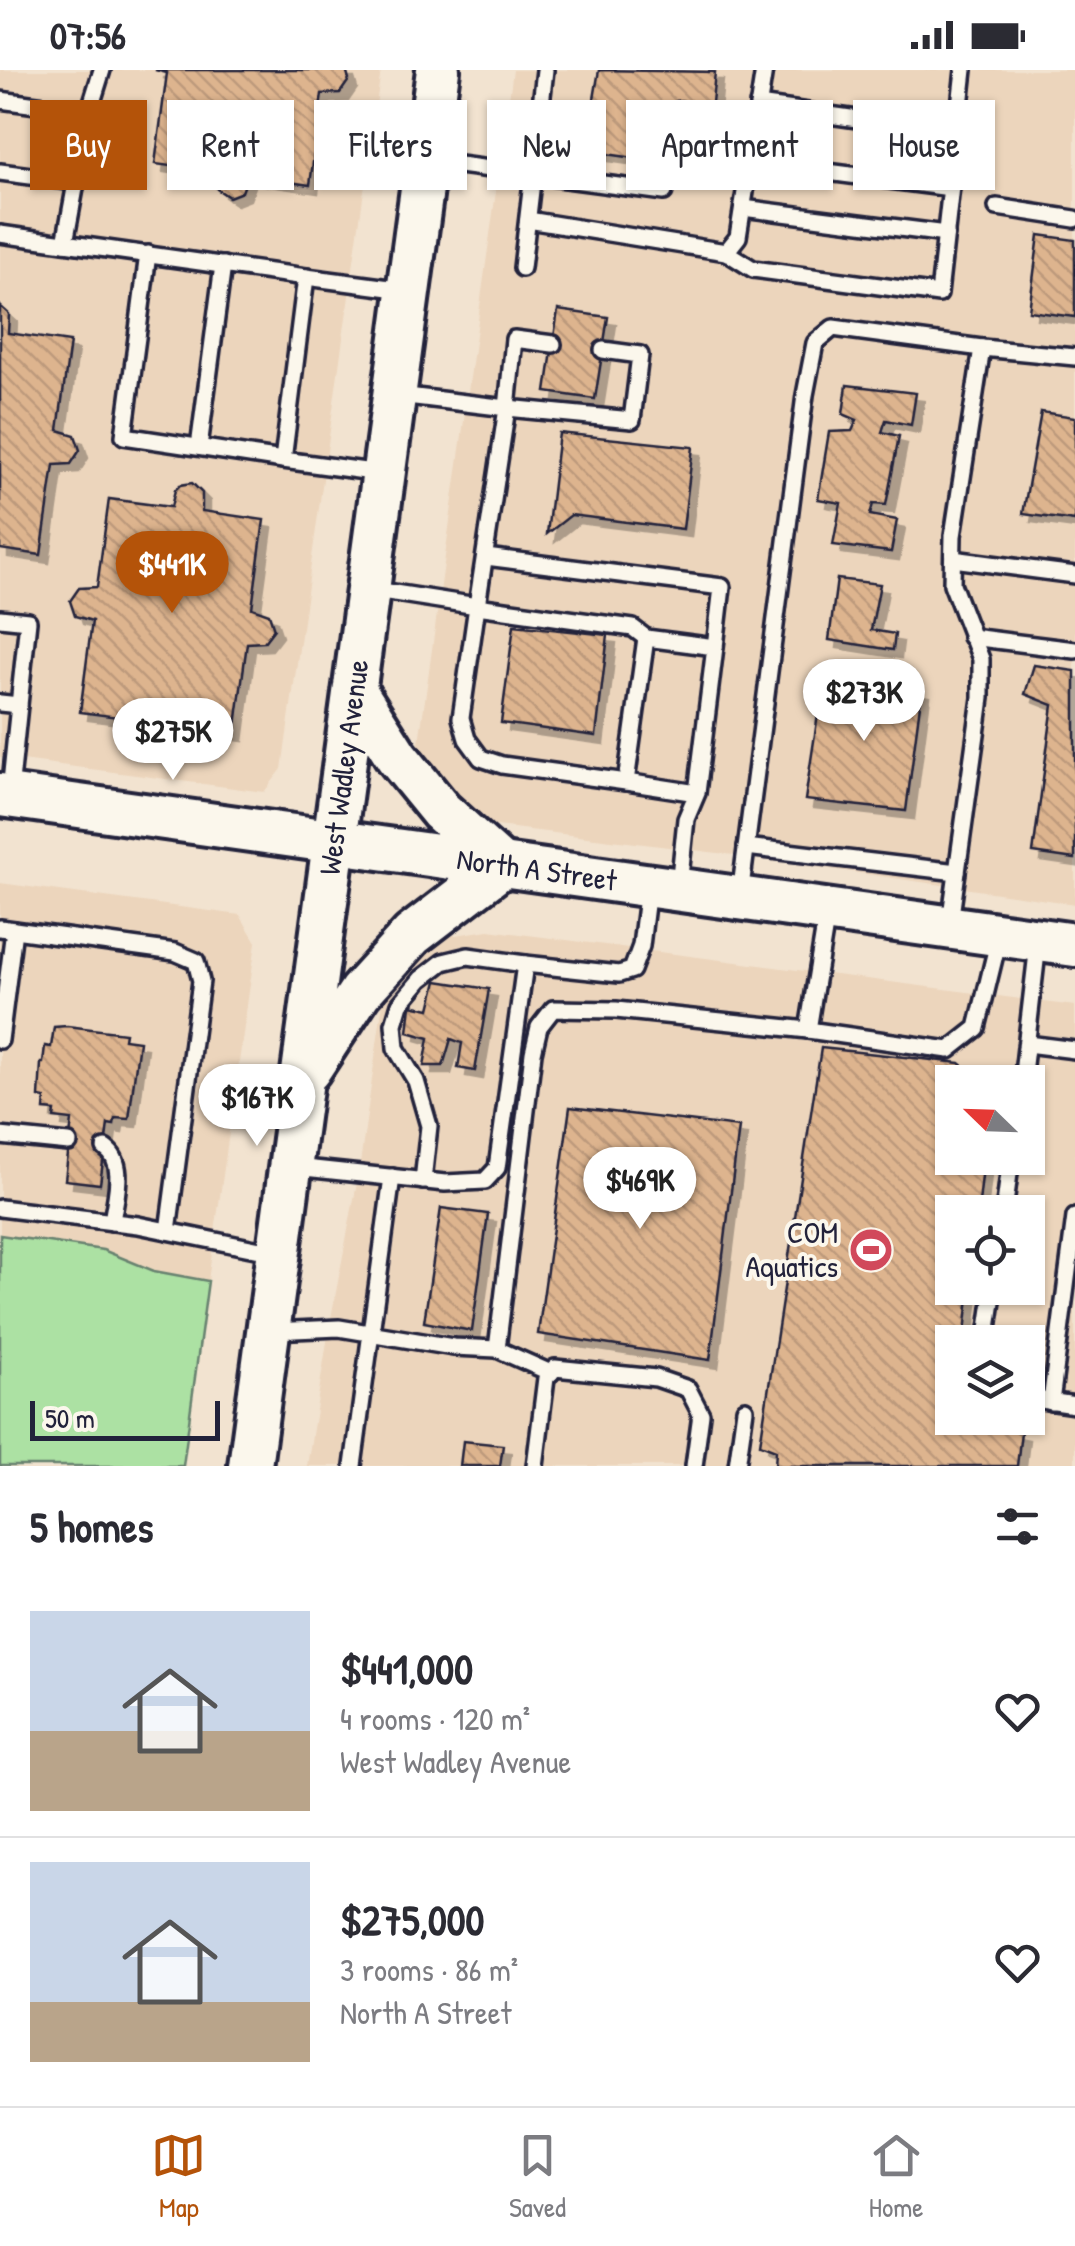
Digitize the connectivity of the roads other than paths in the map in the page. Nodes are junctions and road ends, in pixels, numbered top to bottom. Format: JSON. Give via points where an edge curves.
{"nodes":[{"id":1,"x":102,"y":70,"type":"edge"},
{"id":2,"x":438,"y":70,"type":"edge"},
{"id":3,"x":544,"y":70,"type":"edge"},
{"id":4,"x":764,"y":70,"type":"edge"},
{"id":5,"x":964,"y":70,"type":"edge"},
{"id":6,"x":0,"y":100,"type":"edge"},
{"id":7,"x":92,"y":100,"type":"edge"},
{"id":8,"x":434,"y":100,"type":"edge"},
{"id":9,"x":541,"y":100,"type":"edge"},
{"id":10,"x":759,"y":100,"type":"edge"},
{"id":11,"x":961,"y":100,"type":"edge"},
{"id":12,"x":30,"y":104,"type":"edge"},
{"id":13,"x":0,"y":172,"type":"edge"},
{"id":14,"x":30,"y":176,"type":"edge"},
{"id":15,"x":75,"y":190,"type":"edge"},
{"id":16,"x":422,"y":190,"type":"edge"},
{"id":17,"x":533,"y":190,"type":"edge"},
{"id":18,"x":746,"y":190,"type":"edge"},
{"id":19,"x":951,"y":190,"type":"edge"},
{"id":20,"x":743,"y":208,"type":"junction"},
{"id":21,"x":997,"y":208,"type":"dead end"},
{"id":22,"x":1075,"y":219,"type":"edge"},
{"id":23,"x":528,"y":220,"type":"junction"},
{"id":24,"x":0,"y":234,"type":"edge"},
{"id":25,"x":946,"y":234,"type":"junction"},
{"id":26,"x":65,"y":243,"type":"junction"},
{"id":27,"x":726,"y":252,"type":"junction"},
{"id":28,"x":148,"y":254,"type":"junction"},
{"id":29,"x":223,"y":265,"type":"junction"},
{"id":30,"x":522,"y":268,"type":"dead end"},
{"id":31,"x":306,"y":277,"type":"junction"},
{"id":32,"x":408,"y":290,"type":"junction"},
{"id":33,"x":553,"y":344,"type":"dead end"},
{"id":34,"x":982,"y":348,"type":"junction"},
{"id":35,"x":602,"y":350,"type":"dead end"},
{"id":36,"x":1075,"y":357,"type":"edge"},
{"id":37,"x":395,"y":394,"type":"junction"},
{"id":38,"x":507,"y":408,"type":"junction"},
{"id":39,"x":199,"y":447,"type":"junction"},
{"id":40,"x":283,"y":460,"type":"junction"},
{"id":41,"x":384,"y":474,"type":"junction"},
{"id":42,"x":486,"y":556,"type":"junction"},
{"id":43,"x":953,"y":559,"type":"junction"},
{"id":44,"x":1075,"y":575,"type":"edge"},
{"id":45,"x":369,"y":589,"type":"junction"},
{"id":46,"x":477,"y":606,"type":"junction"},
{"id":47,"x":0,"y":618,"type":"edge"},
{"id":48,"x":971,"y":637,"type":"junction"},
{"id":49,"x":646,"y":638,"type":"junction"},
{"id":50,"x":714,"y":647,"type":"junction"},
{"id":51,"x":1075,"y":650,"type":"edge"},
{"id":52,"x":355,"y":691,"type":"junction"},
{"id":53,"x":0,"y":703,"type":"edge"},
{"id":54,"x":19,"y":706,"type":"junction"},
{"id":55,"x":626,"y":782,"type":"junction"},
{"id":56,"x":697,"y":793,"type":"junction"},
{"id":57,"x":5,"y":796,"type":"edge"},
{"id":58,"x":335,"y":843,"type":"junction"},
{"id":59,"x":746,"y":847,"type":"junction"},
{"id":60,"x":502,"y":866,"type":"junction"},
{"id":61,"x":957,"y":872,"type":"junction"},
{"id":62,"x":664,"y":888,"type":"junction"},
{"id":63,"x":739,"y":898,"type":"junction"},
{"id":64,"x":828,"y":910,"type":"junction"},
{"id":65,"x":949,"y":927,"type":"junction"},
{"id":66,"x":7,"y":929,"type":"edge"},
{"id":67,"x":1038,"y":940,"type":"edge"},
{"id":68,"x":524,"y":964,"type":"junction"},
{"id":69,"x":808,"y":1030,"type":"junction"},
{"id":70,"x":0,"y":1040,"type":"edge"},
{"id":71,"x":1027,"y":1044,"type":"junction"},
{"id":72,"x":1075,"y":1050,"type":"edge"},
{"id":73,"x":1024,"y":1065,"type":"edge"},
{"id":74,"x":303,"y":1080,"type":"junction"},
{"id":75,"x":0,"y":1136,"type":"edge"},
{"id":76,"x":69,"y":1143,"type":"dead end"},
{"id":77,"x":105,"y":1148,"type":"dead end"},
{"id":78,"x":291,"y":1167,"type":"junction"},
{"id":79,"x":392,"y":1178,"type":"junction"},
{"id":80,"x":422,"y":1181,"type":"junction"},
{"id":81,"x":0,"y":1208,"type":"edge"},
{"id":82,"x":1075,"y":1216,"type":"edge"},
{"id":83,"x":112,"y":1222,"type":"junction"},
{"id":84,"x":168,"y":1231,"type":"junction"},
{"id":85,"x":279,"y":1254,"type":"junction"},
{"id":86,"x":268,"y":1331,"type":"junction"},
{"id":87,"x":372,"y":1334,"type":"junction"},
{"id":88,"x":496,"y":1349,"type":"junction"},
{"id":89,"x":550,"y":1373,"type":"junction"},
{"id":90,"x":1045,"y":1401,"type":"edge"},
{"id":91,"x":1051,"y":1402,"type":"junction"},
{"id":92,"x":1075,"y":1405,"type":"edge"},
{"id":93,"x":745,"y":1409,"type":"dead end"},
{"id":94,"x":250,"y":1466,"type":"edge"},
{"id":95,"x":354,"y":1466,"type":"edge"},
{"id":96,"x":535,"y":1466,"type":"edge"},
{"id":97,"x":694,"y":1466,"type":"edge"},
{"id":98,"x":737,"y":1466,"type":"edge"}],
"edges":[{"from":1,"to":7,"type":"lane"},
{"from":2,"to":8,"type":"main road","name":"West Wadley Avenue"},
{"from":3,"to":9,"type":"lane"},
{"from":4,"to":10,"type":"lane"},
{"from":5,"to":11,"type":"lane"},
{"from":6,"to":12,"type":"lane"},
{"from":13,"to":14,"type":"lane"},
{"from":15,"to":26,"type":"lane"},
{"from":16,"to":32,"type":"main road","name":"West Wadley Avenue"},
{"from":17,"to":23,"type":"lane"},
{"from":18,"to":20,"type":"lane"},
{"from":19,"to":25,"type":"lane"},
{"from":20,"to":25,"type":"lane"},
{"from":20,"to":27,"type":"lane","via":[[738,237]]},
{"from":21,"to":22,"type":"lane"},
{"from":23,"to":27,"type":"lane"},
{"from":23,"to":30,"type":"lane"},
{"from":24,"to":26,"type":"lane"},
{"from":25,"to":27,"type":"lane","via":[[940,294],[752,268]]},
{"from":26,"to":28,"type":"lane"},
{"from":28,"to":29,"type":"lane"},
{"from":28,"to":39,"type":"lane","via":[[124,436]]},
{"from":29,"to":31,"type":"lane"},
{"from":29,"to":39,"type":"lane"},
{"from":31,"to":32,"type":"lane"},
{"from":31,"to":40,"type":"lane"},
{"from":32,"to":37,"type":"main road","name":"West Wadley Avenue"},
{"from":33,"to":38,"type":"lane","via":[[514,339]]},
{"from":34,"to":36,"type":"lane"},
{"from":34,"to":43,"type":"lane"},
{"from":34,"to":59,"type":"lane","via":[[834,328],[814,343]]},
{"from":35,"to":38,"type":"lane","via":[[640,355],[632,420]]},
{"from":37,"to":38,"type":"lane"},
{"from":37,"to":41,"type":"main road","name":"West Wadley Avenue"},
{"from":38,"to":42,"type":"lane"},
{"from":39,"to":40,"type":"lane"},
{"from":40,"to":41,"type":"lane"},
{"from":41,"to":45,"type":"main road","name":"West Wadley Avenue"},
{"from":42,"to":46,"type":"lane"},
{"from":42,"to":50,"type":"lane","via":[[722,587]]},
{"from":43,"to":44,"type":"lane"},
{"from":43,"to":48,"type":"lane","via":[[952,584]]},
{"from":45,"to":46,"type":"lane"},
{"from":45,"to":52,"type":"main road","name":"West Wadley Avenue"},
{"from":46,"to":49,"type":"lane","via":[[633,628]]},
{"from":46,"to":55,"type":"lane","via":[[461,718],[482,758]]},
{"from":47,"to":54,"type":"lane","via":[[28,622]]},
{"from":48,"to":51,"type":"lane"},
{"from":48,"to":61,"type":"lane","via":[[982,659],[982,698]]},
{"from":49,"to":50,"type":"lane"},
{"from":49,"to":55,"type":"lane"},
{"from":50,"to":56,"type":"lane"},
{"from":52,"to":58,"type":"main road","name":"West Wadley Avenue"},
{"from":52,"to":60,"type":"main road","via":[[441,812]]},
{"from":53,"to":54,"type":"lane"},
{"from":54,"to":57,"type":"lane"},
{"from":55,"to":56,"type":"lane"},
{"from":56,"to":62,"type":"lane"},
{"from":57,"to":58,"type":"main road","name":"North A Street"},
{"from":58,"to":60,"type":"main road","name":"North A Street"},
{"from":58,"to":74,"type":"main road","name":"West Wadley Avenue"},
{"from":59,"to":61,"type":"lane"},
{"from":59,"to":63,"type":"lane"},
{"from":60,"to":62,"type":"main road","name":"North A Street"},
{"from":60,"to":74,"type":"main road","via":[[412,934],[360,992]]},
{"from":61,"to":65,"type":"lane"},
{"from":62,"to":63,"type":"main road","name":"North A Street"},
{"from":62,"to":68,"type":"lane","via":[[632,970]]},
{"from":63,"to":64,"type":"main road","name":"North A Street"},
{"from":64,"to":65,"type":"main road","name":"North A Street"},
{"from":64,"to":69,"type":"lane"},
{"from":65,"to":67,"type":"main road","name":"North A Street"},
{"from":66,"to":70,"type":"lane"},
{"from":66,"to":84,"type":"lane","via":[[175,952],[196,961],[201,981]]},
{"from":67,"to":69,"type":"lane","via":[[978,1028],[949,1050]]},
{"from":67,"to":71,"type":"lane"},
{"from":68,"to":80,"type":"lane","via":[[497,1168],[486,1181]]},
{"from":68,"to":80,"type":"lane","via":[[468,956],[444,962],[400,1004],[396,1048],[416,1081],[428,1126]]},
{"from":69,"to":88,"type":"lane","via":[[554,1009],[533,1053]]},
{"from":71,"to":72,"type":"lane"},
{"from":71,"to":73,"type":"lane"},
{"from":74,"to":78,"type":"main road","name":"West Wadley Avenue"},
{"from":75,"to":76,"type":"lane"},
{"from":77,"to":83,"type":"lane","via":[[118,1166]]},
{"from":78,"to":79,"type":"lane"},
{"from":78,"to":85,"type":"main road","name":"West Wadley Avenue"},
{"from":79,"to":80,"type":"lane"},
{"from":79,"to":87,"type":"lane"},
{"from":81,"to":83,"type":"lane"},
{"from":82,"to":91,"type":"lane"},
{"from":83,"to":84,"type":"lane"},
{"from":84,"to":85,"type":"lane"},
{"from":85,"to":86,"type":"main road","name":"West Wadley Avenue"},
{"from":86,"to":87,"type":"lane","via":[[339,1328]]},
{"from":86,"to":94,"type":"main road","name":"West Wadley Avenue"},
{"from":87,"to":88,"type":"lane"},
{"from":87,"to":95,"type":"lane"},
{"from":88,"to":89,"type":"lane"},
{"from":89,"to":96,"type":"lane"},
{"from":89,"to":97,"type":"lane","via":[[555,1368],[656,1378],[688,1389],[701,1414]]},
{"from":90,"to":91,"type":"lane"},
{"from":91,"to":92,"type":"lane"},
{"from":93,"to":98,"type":"lane"}]}
